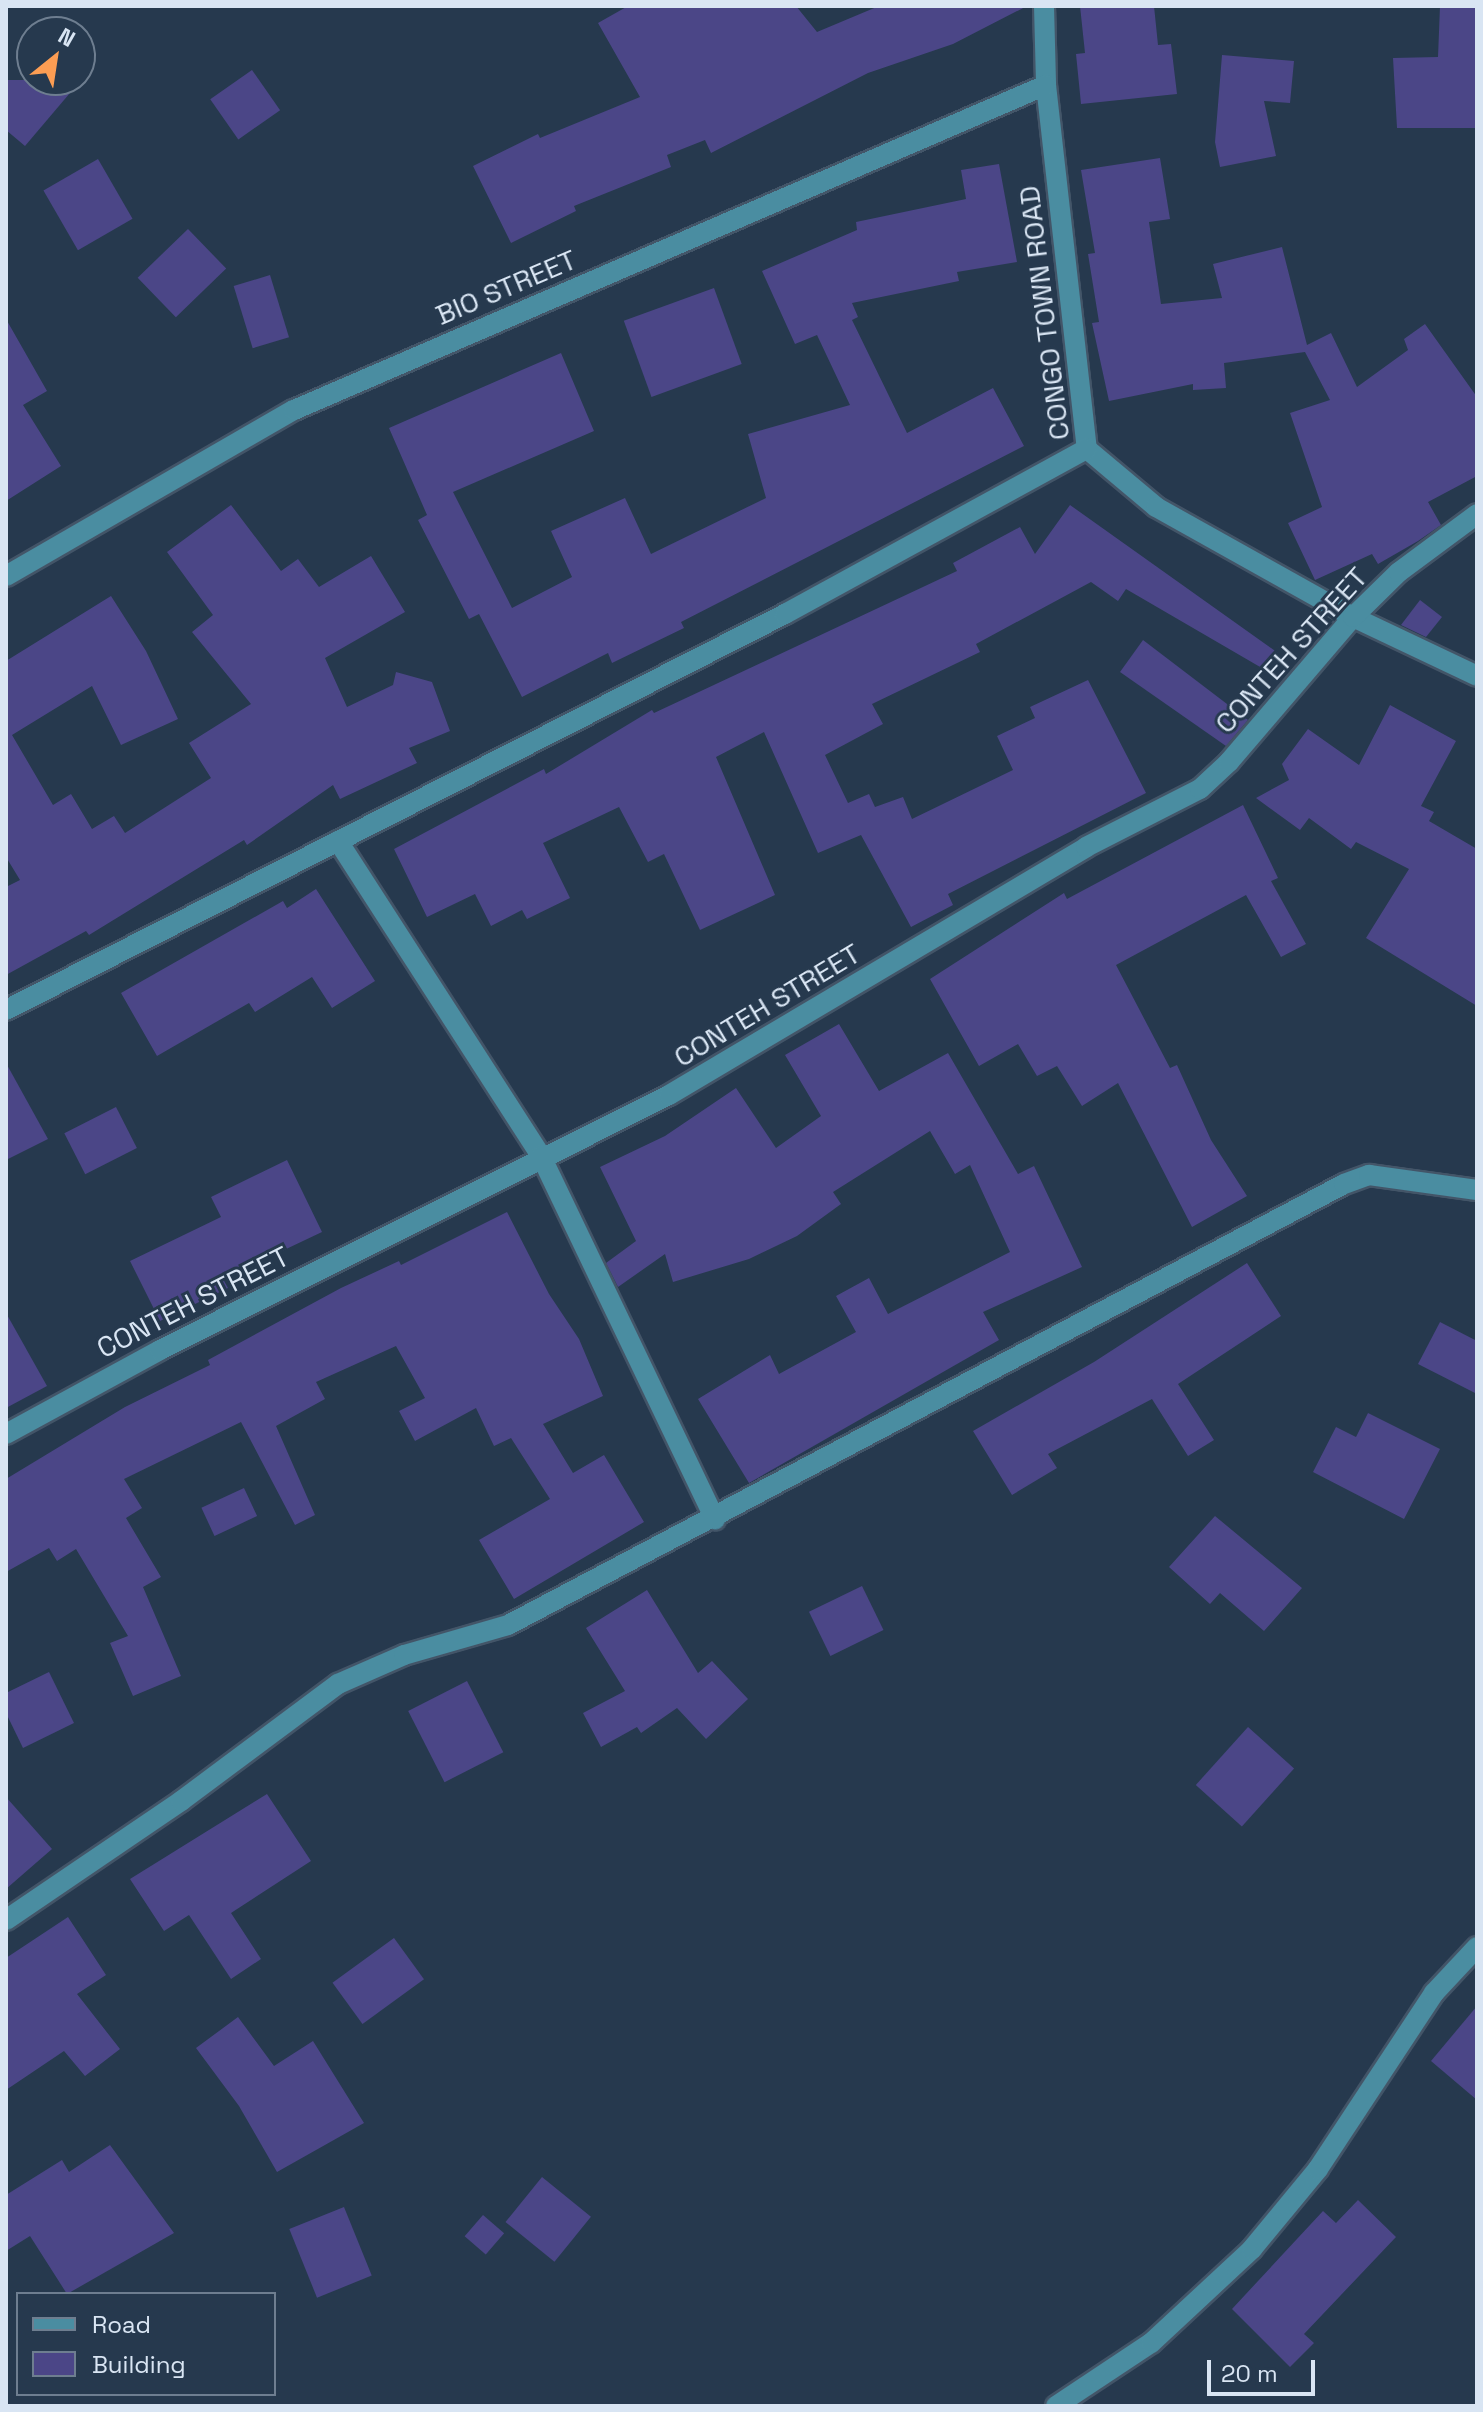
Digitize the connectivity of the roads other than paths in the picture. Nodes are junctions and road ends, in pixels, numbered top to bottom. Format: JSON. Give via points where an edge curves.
{"nodes":[{"id":1,"x":1044,"y":6,"type":"edge"},
{"id":2,"x":1046,"y":85,"type":"junction"},
{"id":3,"x":1087,"y":449,"type":"junction"},
{"id":4,"x":1477,"y":514,"type":"edge"},
{"id":5,"x":6,"y":576,"type":"edge"},
{"id":6,"x":1353,"y":617,"type":"junction"},
{"id":7,"x":1477,"y":676,"type":"edge"},
{"id":8,"x":338,"y":841,"type":"junction"},
{"id":9,"x":6,"y":1010,"type":"edge"},
{"id":10,"x":541,"y":1156,"type":"junction"},
{"id":11,"x":1477,"y":1190,"type":"edge"},
{"id":12,"x":6,"y":1434,"type":"edge"},
{"id":13,"x":715,"y":1519,"type":"junction"},
{"id":14,"x":6,"y":1920,"type":"edge"},
{"id":15,"x":1477,"y":1947,"type":"edge"},
{"id":16,"x":1056,"y":2406,"type":"edge"}],
"edges":[{"from":1,"to":2,"type":"street","name":"CONGO TOWN ROAD"},
{"from":2,"to":3,"type":"street","name":"CONGO TOWN ROAD"},
{"from":2,"to":5,"type":"street","name":"BIO STREET","via":[[294,410]]},
{"from":3,"to":6,"type":"street","name":"CONGO TOWN ROAD","via":[[1156,507]]},
{"from":3,"to":8,"type":"street","via":[[785,614]]},
{"from":4,"to":6,"type":"street","name":"CONTEH STREET","via":[[1399,572]]},
{"from":6,"to":7,"type":"street","name":"CONGO TOWN ROAD"},
{"from":6,"to":10,"type":"street","name":"CONTEH STREET","via":[[1200,789],[1086,847],[669,1095]]},
{"from":8,"to":9,"type":"street"},
{"from":8,"to":10,"type":"street"},
{"from":10,"to":12,"type":"street","name":"CONTEH STREET"},
{"from":10,"to":13,"type":"street"},
{"from":11,"to":13,"type":"street","via":[[1369,1175],[1344,1184],[927,1400]]},
{"from":13,"to":14,"type":"street","via":[[508,1625],[404,1655],[338,1684],[277,1724],[181,1801]]},
{"from":15,"to":16,"type":"street","via":[[1434,1993],[1318,2169],[1252,2249],[1151,2343]]}]}
